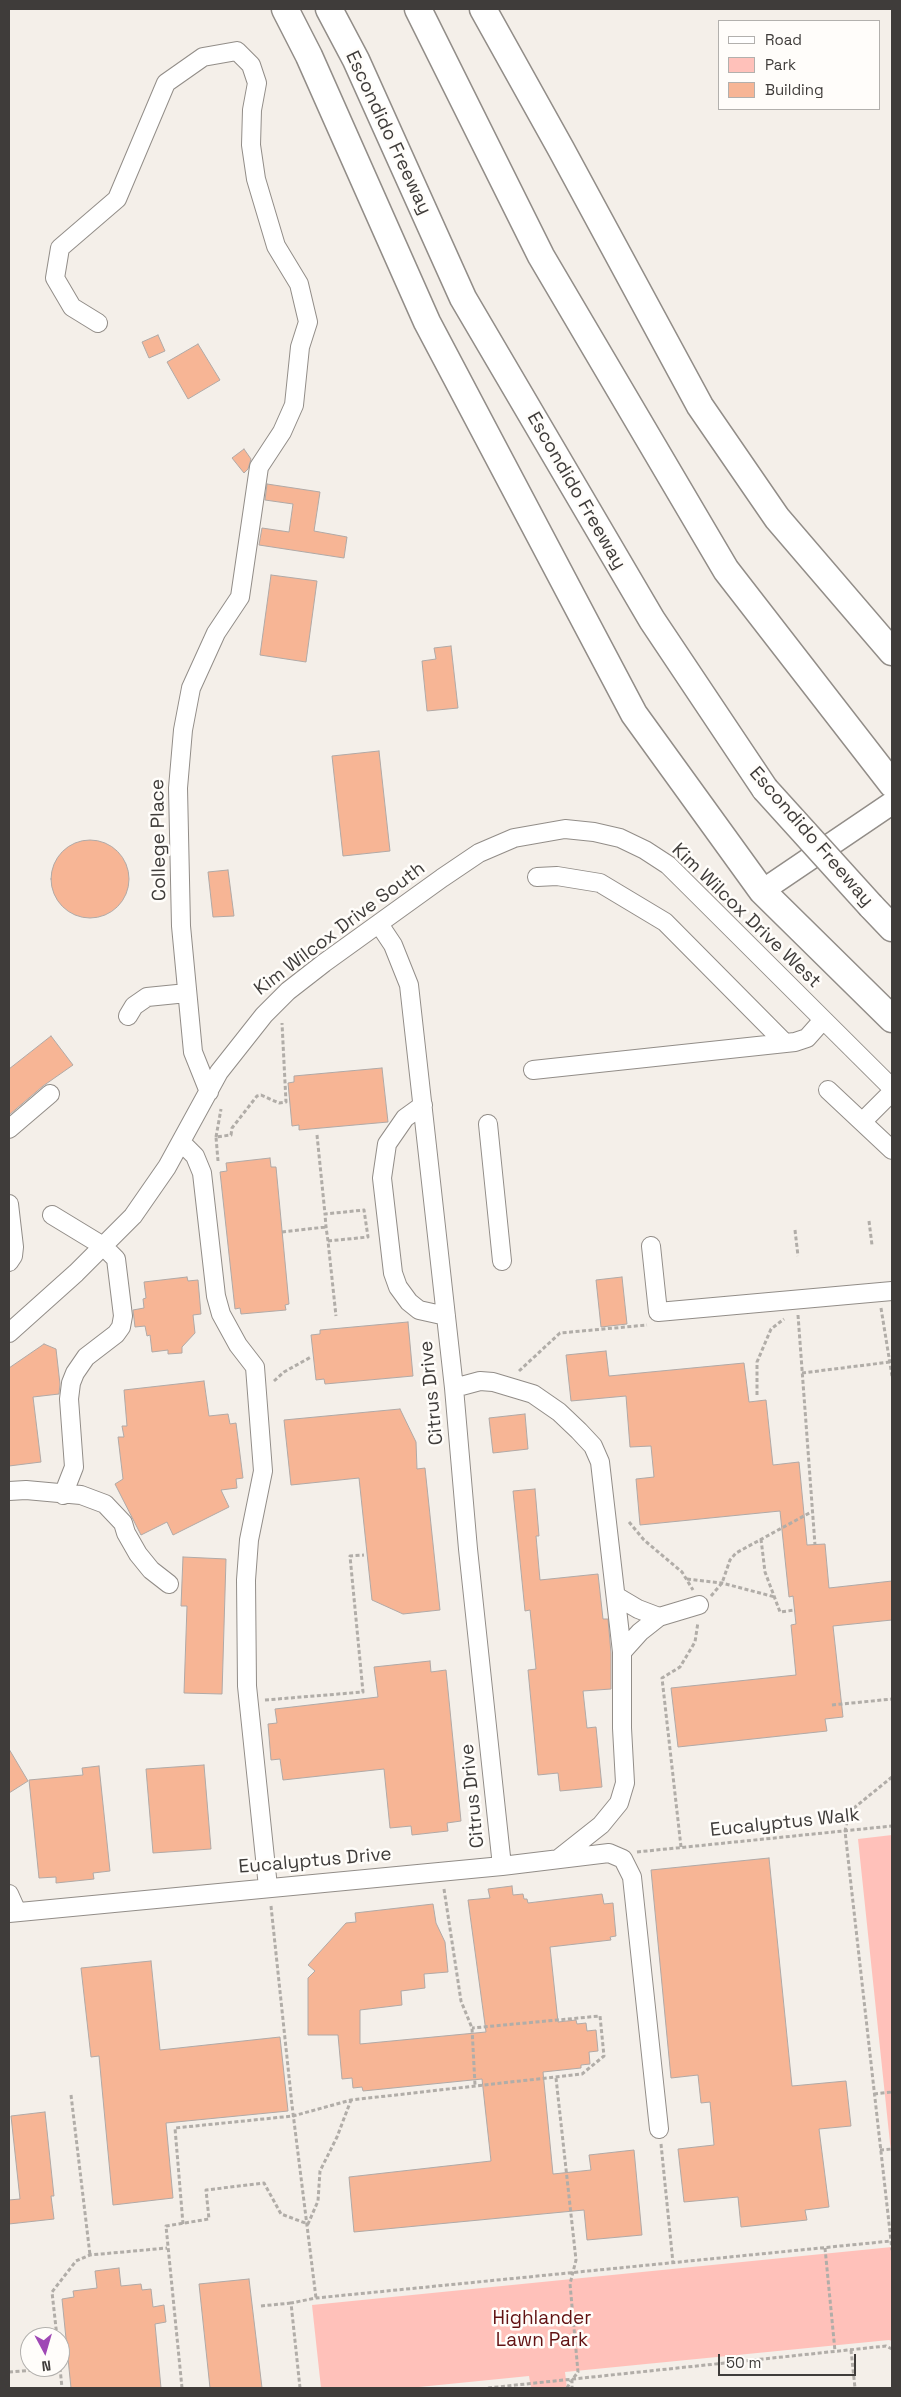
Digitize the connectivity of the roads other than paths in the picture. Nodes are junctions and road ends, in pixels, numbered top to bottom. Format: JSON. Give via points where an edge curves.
{"nodes":[{"id":1,"x":285,"y":9,"type":"edge"},
{"id":2,"x":329,"y":9,"type":"edge"},
{"id":3,"x":418,"y":9,"type":"edge"},
{"id":4,"x":483,"y":9,"type":"edge"},
{"id":5,"x":98,"y":323,"type":"dead end"},
{"id":6,"x":892,"y":652,"type":"edge"},
{"id":7,"x":892,"y":784,"type":"edge"},
{"id":8,"x":892,"y":803,"type":"edge"},
{"id":9,"x":514,"y":838,"type":"joint"},
{"id":10,"x":537,"y":877,"type":"dead end"},
{"id":11,"x":762,"y":891,"type":"junction"},
{"id":12,"x":379,"y":924,"type":"junction"},
{"id":13,"x":892,"y":928,"type":"edge"},
{"id":14,"x":187,"y":993,"type":"junction"},
{"id":15,"x":128,"y":1016,"type":"dead end"},
{"id":16,"x":892,"y":1019,"type":"edge"},
{"id":17,"x":823,"y":1020,"type":"junction"},
{"id":18,"x":785,"y":1043,"type":"junction"},
{"id":19,"x":533,"y":1070,"type":"dead end"},
{"id":20,"x":828,"y":1090,"type":"dead end"},
{"id":21,"x":892,"y":1090,"type":"edge"},
{"id":22,"x":209,"y":1092,"type":"junction"},
{"id":23,"x":50,"y":1094,"type":"dead end"},
{"id":24,"x":423,"y":1105,"type":"junction"},
{"id":25,"x":864,"y":1121,"type":"junction"},
{"id":26,"x":488,"y":1124,"type":"dead end"},
{"id":27,"x":9,"y":1129,"type":"edge"},
{"id":28,"x":181,"y":1142,"type":"junction"},
{"id":29,"x":892,"y":1150,"type":"edge"},
{"id":30,"x":9,"y":1204,"type":"edge"},
{"id":31,"x":52,"y":1216,"type":"dead end"},
{"id":32,"x":103,"y":1246,"type":"junction"},
{"id":33,"x":651,"y":1246,"type":"dead end"},
{"id":34,"x":502,"y":1261,"type":"dead end"},
{"id":35,"x":9,"y":1262,"type":"edge"},
{"id":36,"x":885,"y":1292,"type":"edge"},
{"id":37,"x":446,"y":1316,"type":"junction"},
{"id":38,"x":9,"y":1333,"type":"edge"},
{"id":39,"x":454,"y":1388,"type":"junction"},
{"id":40,"x":9,"y":1491,"type":"edge"},
{"id":41,"x":63,"y":1495,"type":"junction"},
{"id":42,"x":170,"y":1584,"type":"dead end"},
{"id":43,"x":616,"y":1596,"type":"junction"},
{"id":44,"x":699,"y":1605,"type":"road end"},
{"id":45,"x":659,"y":1617,"type":"junction"},
{"id":46,"x":622,"y":1652,"type":"junction"},
{"id":47,"x":558,"y":1859,"type":"junction"},
{"id":48,"x":502,"y":1866,"type":"junction"},
{"id":49,"x":268,"y":1887,"type":"junction"},
{"id":50,"x":9,"y":1894,"type":"edge"},
{"id":51,"x":13,"y":1912,"type":"edge"},
{"id":52,"x":659,"y":2129,"type":"road end"}],
"edges":[{"from":1,"to":11,"type":"highway","via":[[427,322],[634,714]]},
{"from":2,"to":13,"type":"highway","name":"Escondido Freeway","bridge":true,"via":[[356,60],[463,298],[652,620],[765,789]]},
{"from":3,"to":7,"type":"highway","via":[[542,256],[726,570]]},
{"from":4,"to":6,"type":"highway","via":[[700,406],[777,518]]},
{"from":5,"to":14,"type":"street","name":"College Place","via":[[72,307],[55,278],[60,248],[118,199],[166,83],[203,57],[237,50],[251,65],[257,83],[251,145],[256,179],[276,246],[299,284],[308,322],[300,347],[294,405],[282,432],[258,467],[240,597],[216,633],[191,688],[182,730],[178,788],[181,926]]},
{"from":8,"to":11,"type":"main road"},
{"from":9,"to":12,"type":"street","name":"Kim Wilcox Drive South","via":[[479,852]]},
{"from":9,"to":17,"type":"street","name":"Kim Wilcox Drive West","via":[[565,829],[620,838],[645,850],[668,865]]},
{"from":10,"to":18,"type":"street","via":[[557,876],[600,884],[665,922]]},
{"from":11,"to":16,"type":"highway"},
{"from":12,"to":22,"type":"street","name":"Kim Wilcox Drive South","via":[[288,991],[264,1015],[219,1072]]},
{"from":12,"to":24,"type":"street","name":"Citrus Drive","via":[[393,945],[409,985]]},
{"from":14,"to":15,"type":"street","via":[[147,997],[134,1006]]},
{"from":14,"to":22,"type":"street","name":"College Place","via":[[193,1052]]},
{"from":17,"to":18,"type":"street","via":[[807,1038]]},
{"from":17,"to":21,"type":"street","name":"Kim Wilcox Drive West"},
{"from":18,"to":19,"type":"street"},
{"from":20,"to":25,"type":"street"},
{"from":21,"to":25,"type":"street"},
{"from":22,"to":28,"type":"street","name":"Kim Wilcox Drive South"},
{"from":23,"to":27,"type":"street"},
{"from":24,"to":37,"type":"street","name":"Citrus Drive"},
{"from":24,"to":37,"type":"street","via":[[405,1118],[387,1144],[383,1187],[393,1273],[398,1287],[419,1310]]},
{"from":25,"to":29,"type":"street"},
{"from":26,"to":34,"type":"street"},
{"from":28,"to":32,"type":"street","name":"Kim Wilcox Drive South","via":[[151,1192]]},
{"from":28,"to":49,"type":"street","via":[[195,1156],[202,1173],[216,1296],[221,1314],[238,1346],[255,1367],[263,1471],[249,1540],[246,1580],[248,1702]]},
{"from":30,"to":35,"type":"street","via":[[14,1246]]},
{"from":31,"to":32,"type":"street"},
{"from":32,"to":38,"type":"street","name":"Kim Wilcox Drive South"},
{"from":32,"to":41,"type":"street","via":[[116,1260],[123,1316],[121,1328],[86,1357],[70,1383],[74,1467]]},
{"from":33,"to":36,"type":"street","via":[[658,1312]]},
{"from":37,"to":39,"type":"street","name":"Citrus Drive"},
{"from":39,"to":43,"type":"street","via":[[480,1381],[533,1394],[559,1412],[593,1446],[600,1462]]},
{"from":39,"to":48,"type":"street","name":"Citrus Drive"},
{"from":40,"to":41,"type":"street"},
{"from":41,"to":42,"type":"street","via":[[81,1495],[105,1504],[123,1523],[150,1570]]},
{"from":43,"to":45,"type":"street"},
{"from":43,"to":46,"type":"street"},
{"from":44,"to":45,"type":"street"},
{"from":45,"to":46,"type":"street"},
{"from":46,"to":47,"type":"street","via":[[625,1784],[619,1803],[602,1825]]},
{"from":47,"to":48,"type":"street","name":"Eucalyptus Drive"},
{"from":47,"to":52,"type":"street","name":"Eucalyptus Drive","via":[[609,1853],[623,1859],[632,1877]]},
{"from":48,"to":49,"type":"street","name":"Eucalyptus Drive"},
{"from":49,"to":51,"type":"street","name":"Eucalyptus Drive"},
{"from":50,"to":51,"type":"street"}]}
